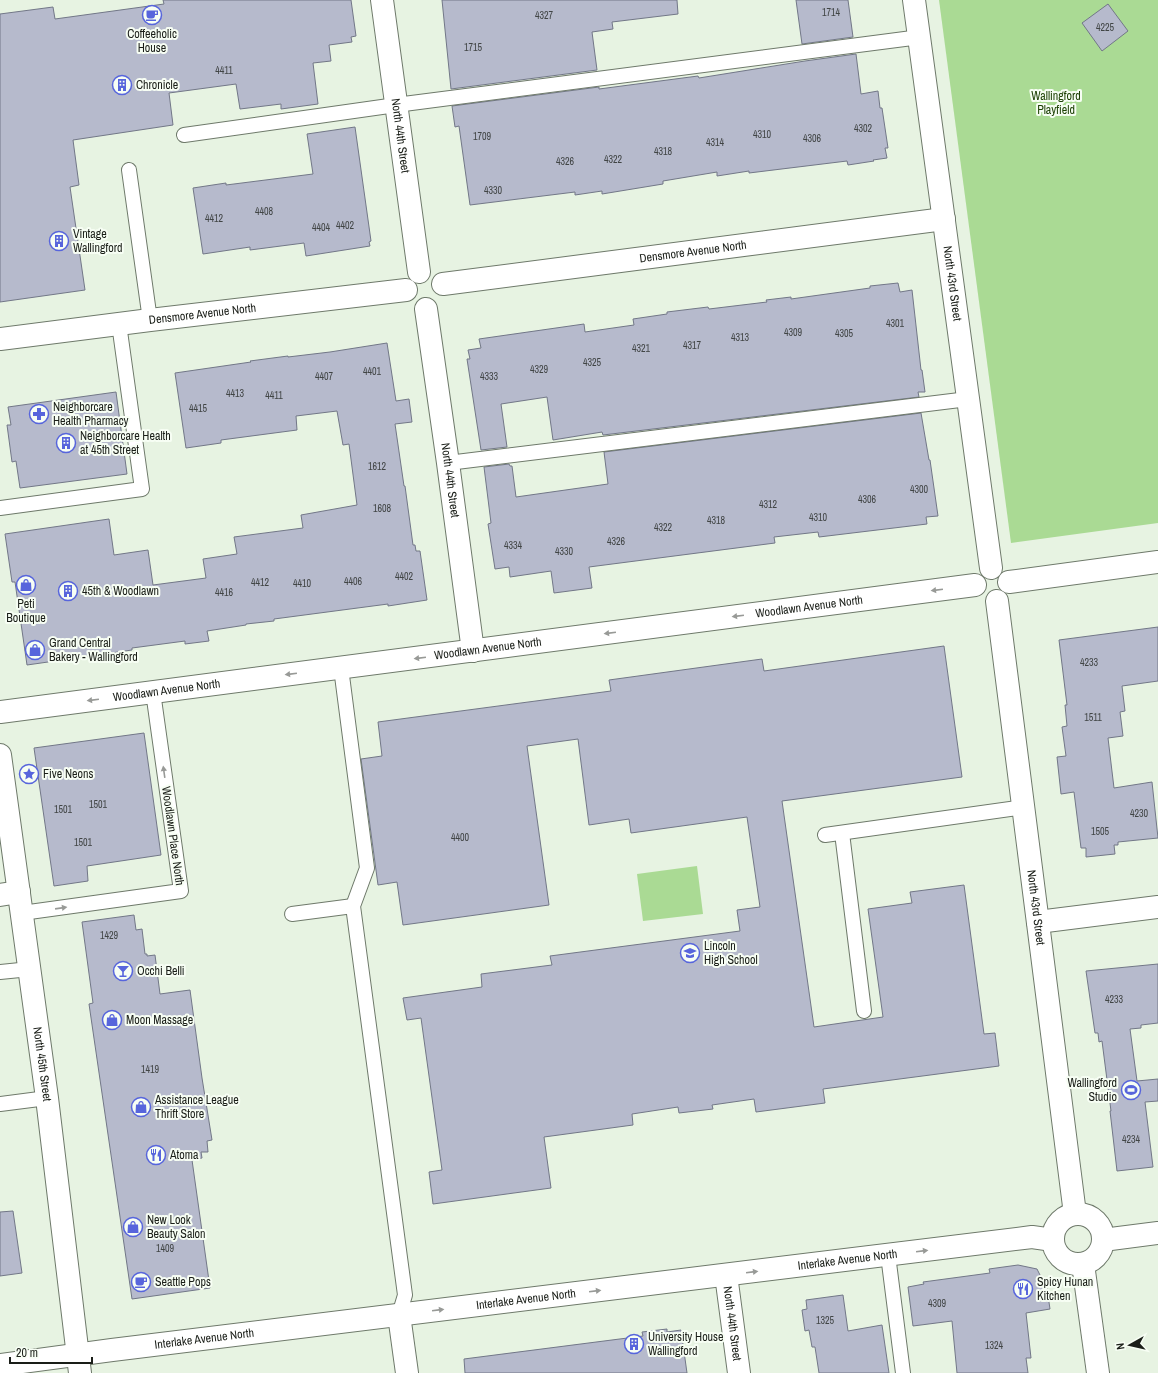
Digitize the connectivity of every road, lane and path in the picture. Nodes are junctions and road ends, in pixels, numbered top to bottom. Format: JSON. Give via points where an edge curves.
{"nodes":[{"id":1,"x":382,"y":0,"type":"edge"},
{"id":2,"x":914,"y":0,"type":"edge"},
{"id":3,"x":920,"y":37,"type":"junction"},
{"id":4,"x":396,"y":105,"type":"junction"},
{"id":5,"x":184,"y":135,"type":"dead end"},
{"id":6,"x":129,"y":170,"type":"dead end"},
{"id":7,"x":944,"y":219,"type":"junction"},
{"id":8,"x":419,"y":272,"type":"junction"},
{"id":9,"x":443,"y":284,"type":"junction"},
{"id":10,"x":406,"y":290,"type":"junction"},
{"id":11,"x":426,"y":309,"type":"junction"},
{"id":12,"x":150,"y":320,"type":"junction"},
{"id":13,"x":119,"y":324,"type":"junction"},
{"id":14,"x":0,"y":339,"type":"edge"},
{"id":15,"x":968,"y":399,"type":"junction"},
{"id":16,"x":448,"y":463,"type":"junction"},
{"id":17,"x":0,"y":508,"type":"edge"},
{"id":18,"x":1158,"y":562,"type":"edge"},
{"id":19,"x":991,"y":568,"type":"junction"},
{"id":20,"x":1009,"y":582,"type":"junction"},
{"id":21,"x":975,"y":585,"type":"junction"},
{"id":22,"x":997,"y":601,"type":"junction"},
{"id":23,"x":473,"y":651,"type":"junction"},
{"id":24,"x":341,"y":668,"type":"junction"},
{"id":25,"x":153,"y":692,"type":"junction"},
{"id":26,"x":0,"y":712,"type":"edge"},
{"id":27,"x":0,"y":755,"type":"edge"},
{"id":28,"x":1024,"y":807,"type":"junction"},
{"id":29,"x":842,"y":833,"type":"junction"},
{"id":30,"x":825,"y":835,"type":"dead end"},
{"id":31,"x":14,"y":900,"type":"edge"},
{"id":32,"x":353,"y":906,"type":"junction"},
{"id":33,"x":1158,"y":907,"type":"edge"},
{"id":34,"x":292,"y":914,"type":"dead end"},
{"id":35,"x":1038,"y":922,"type":"junction"},
{"id":36,"x":30,"y":968,"type":"junction"},
{"id":37,"x":0,"y":972,"type":"edge"},
{"id":38,"x":864,"y":1011,"type":"dead end"},
{"id":39,"x":47,"y":1098,"type":"junction"},
{"id":40,"x":0,"y":1104,"type":"edge"},
{"id":41,"x":1075,"y":1214,"type":"junction"},
{"id":42,"x":1158,"y":1233,"type":"edge"},
{"id":43,"x":1053,"y":1240,"type":"junction"},
{"id":44,"x":1103,"y":1240,"type":"junction"},
{"id":45,"x":888,"y":1255,"type":"junction"},
{"id":46,"x":1083,"y":1264,"type":"junction"},
{"id":47,"x":726,"y":1275,"type":"junction"},
{"id":48,"x":399,"y":1315,"type":"junction"},
{"id":49,"x":79,"y":1364,"type":"edge"},
{"id":50,"x":0,"y":1365,"type":"edge"},
{"id":51,"x":407,"y":1373,"type":"edge"},
{"id":52,"x":739,"y":1373,"type":"edge"},
{"id":53,"x":903,"y":1373,"type":"edge"},
{"id":54,"x":1098,"y":1373,"type":"edge"}],
"edges":[{"from":1,"to":4,"type":"street","name":"North 44th Street"},
{"from":2,"to":3,"type":"street","name":"North 43rd Street"},
{"from":3,"to":4,"type":"lane"},
{"from":3,"to":7,"type":"street","name":"North 43rd Street"},
{"from":4,"to":5,"type":"lane"},
{"from":4,"to":8,"type":"street","name":"North 44th Street"},
{"from":6,"to":12,"type":"lane"},
{"from":7,"to":9,"type":"street","name":"Densmore Avenue North"},
{"from":7,"to":15,"type":"street","name":"North 43rd Street"},
{"from":8,"to":9,"type":"street","via":[[429,272]]},
{"from":8,"to":10,"type":"street","via":[[412,276]]},
{"from":9,"to":11,"type":"street","via":[[440,302]]},
{"from":10,"to":11,"type":"street","via":[[408,300],[413,305]]},
{"from":10,"to":12,"type":"street","name":"Densmore Avenue North"},
{"from":11,"to":16,"type":"street","name":"North 44th Street"},
{"from":12,"to":13,"type":"street","name":"Densmore Avenue North"},
{"from":13,"to":14,"type":"street","name":"Densmore Avenue North"},
{"from":13,"to":17,"type":"lane","via":[[142,489]]},
{"from":15,"to":16,"type":"lane"},
{"from":15,"to":19,"type":"street","name":"North 43rd Street"},
{"from":16,"to":23,"type":"street","name":"North 44th Street"},
{"from":18,"to":20,"type":"street"},
{"from":19,"to":20,"type":"street","via":[[1002,571]]},
{"from":19,"to":21,"type":"street","via":[[981,572]]},
{"from":20,"to":22,"type":"street","via":[[1006,595]]},
{"from":21,"to":22,"type":"street","via":[[982,598]]},
{"from":21,"to":23,"type":"street","name":"Woodlawn Avenue North","one_way":true},
{"from":22,"to":28,"type":"street","name":"North 43rd Street"},
{"from":23,"to":24,"type":"street","name":"Woodlawn Avenue North","one_way":true},
{"from":24,"to":25,"type":"street","name":"Woodlawn Avenue North","one_way":true},
{"from":24,"to":32,"type":"lane","via":[[367,868]]},
{"from":25,"to":26,"type":"street","name":"Woodlawn Avenue North","one_way":true},
{"from":31,"to":25,"type":"lane","name":"Woodlawn Place North","one_way":true,"via":[[181,891]]},
{"from":27,"to":31,"type":"street","name":"North 45th Street"},
{"from":28,"to":29,"type":"lane"},
{"from":28,"to":35,"type":"street","name":"North 43rd Street"},
{"from":29,"to":30,"type":"lane"},
{"from":29,"to":38,"type":"lane"},
{"from":31,"to":36,"type":"street","name":"North 45th Street"},
{"from":32,"to":34,"type":"lane"},
{"from":32,"to":48,"type":"lane","via":[[405,1295]]},
{"from":33,"to":35,"type":"street"},
{"from":35,"to":41,"type":"street","name":"North 43rd Street"},
{"from":36,"to":37,"type":"lane"},
{"from":36,"to":39,"type":"street","name":"North 45th Street"},
{"from":39,"to":40,"type":"lane"},
{"from":39,"to":49,"type":"street","name":"North 45th Street"},
{"from":41,"to":43,"type":"street","via":[[1060,1221],[1055,1228]]},
{"from":41,"to":44,"type":"street","via":[[1092,1217],[1102,1230]]},
{"from":42,"to":44,"type":"street"},
{"from":45,"to":43,"type":"street","name":"Interlake Avenue North","one_way":true,"via":[[1032,1237]]},
{"from":43,"to":46,"type":"street","via":[[1056,1253],[1063,1260]]},
{"from":44,"to":46,"type":"street","via":[[1099,1254]]},
{"from":47,"to":45,"type":"street","name":"Interlake Avenue North","one_way":true},
{"from":45,"to":53,"type":"lane"},
{"from":46,"to":54,"type":"street"},
{"from":48,"to":47,"type":"street","name":"Interlake Avenue North","one_way":true},
{"from":47,"to":52,"type":"street","name":"North 44th Street"},
{"from":48,"to":49,"type":"street","name":"Interlake Avenue North"},
{"from":48,"to":51,"type":"street"},
{"from":49,"to":50,"type":"street","name":"Interlake Avenue North"}]}
